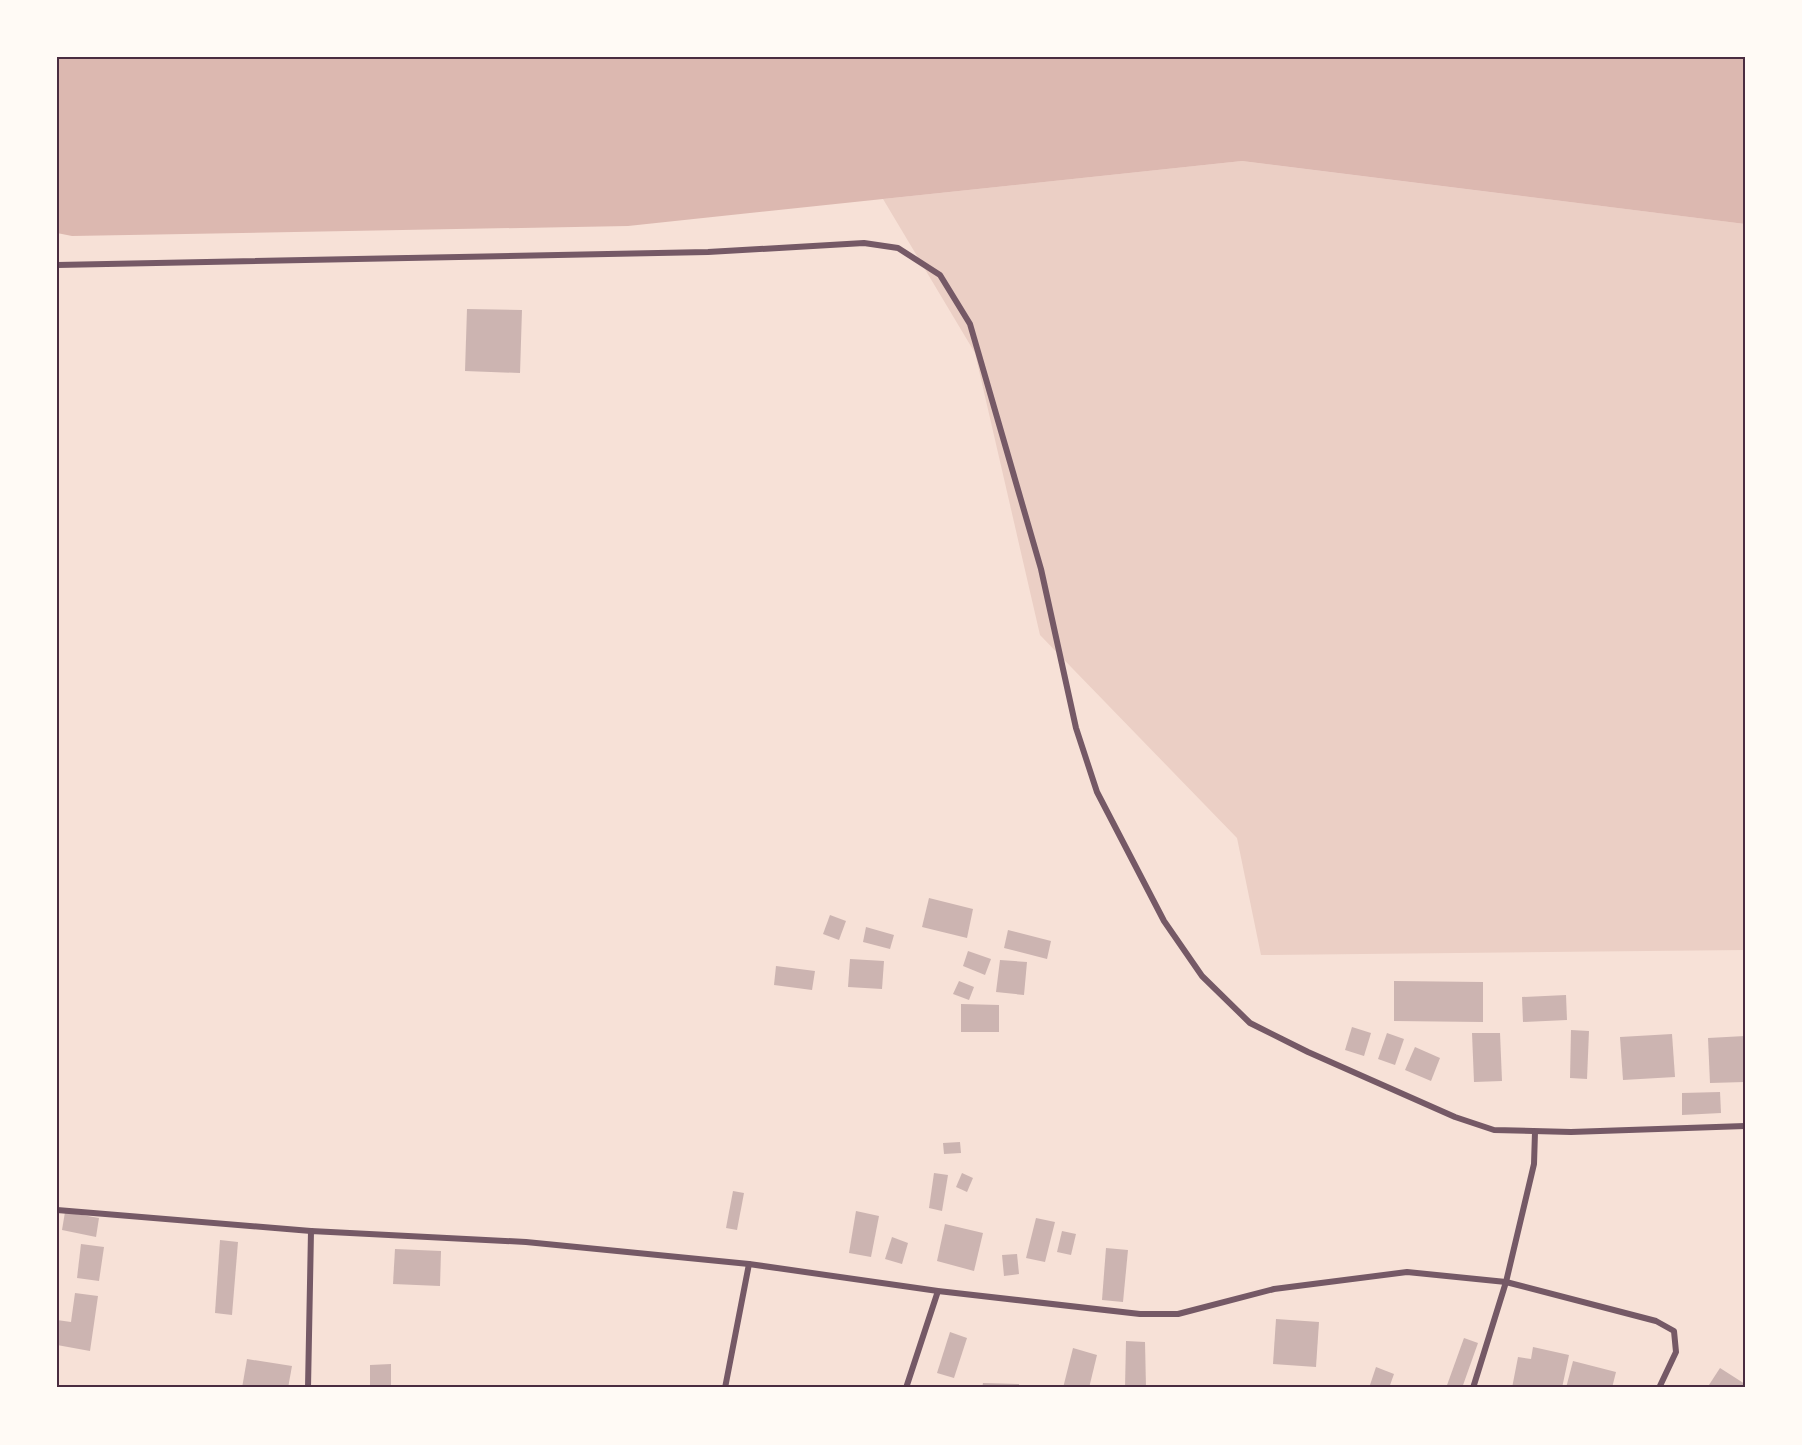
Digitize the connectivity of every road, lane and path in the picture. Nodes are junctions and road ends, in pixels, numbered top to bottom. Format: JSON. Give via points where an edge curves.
{"nodes":[{"id":1,"x":57,"y":265,"type":"edge"},
{"id":2,"x":1745,"y":1126,"type":"edge"},
{"id":3,"x":1535,"y":1132,"type":"junction"},
{"id":4,"x":57,"y":1210,"type":"edge"},
{"id":5,"x":311,"y":1231,"type":"junction"},
{"id":6,"x":749,"y":1264,"type":"junction"},
{"id":7,"x":1506,"y":1282,"type":"junction"},
{"id":8,"x":938,"y":1292,"type":"junction"},
{"id":9,"x":308,"y":1388,"type":"edge"},
{"id":10,"x":725,"y":1388,"type":"edge"},
{"id":11,"x":906,"y":1388,"type":"edge"},
{"id":12,"x":1473,"y":1388,"type":"edge"},
{"id":13,"x":1659,"y":1388,"type":"edge"}],
"edges":[{"from":1,"to":3,"type":"street","via":[[708,252],[864,243],[898,248],[940,275],[970,324],[1041,569],[1076,728],[1097,792],[1164,921],[1202,976],[1250,1023],[1308,1052],[1455,1117],[1494,1130]]},
{"from":2,"to":3,"type":"street"},
{"from":3,"to":7,"type":"street","via":[[1534,1164]]},
{"from":4,"to":5,"type":"street"},
{"from":5,"to":6,"type":"street","via":[[526,1242]]},
{"from":5,"to":9,"type":"street"},
{"from":6,"to":8,"type":"street"},
{"from":6,"to":10,"type":"street"},
{"from":7,"to":8,"type":"street","via":[[1407,1272],[1274,1289],[1178,1314],[1140,1314]]},
{"from":7,"to":12,"type":"street"},
{"from":7,"to":13,"type":"street","via":[[1656,1321],[1674,1331],[1676,1352]]},
{"from":8,"to":11,"type":"street"}]}
